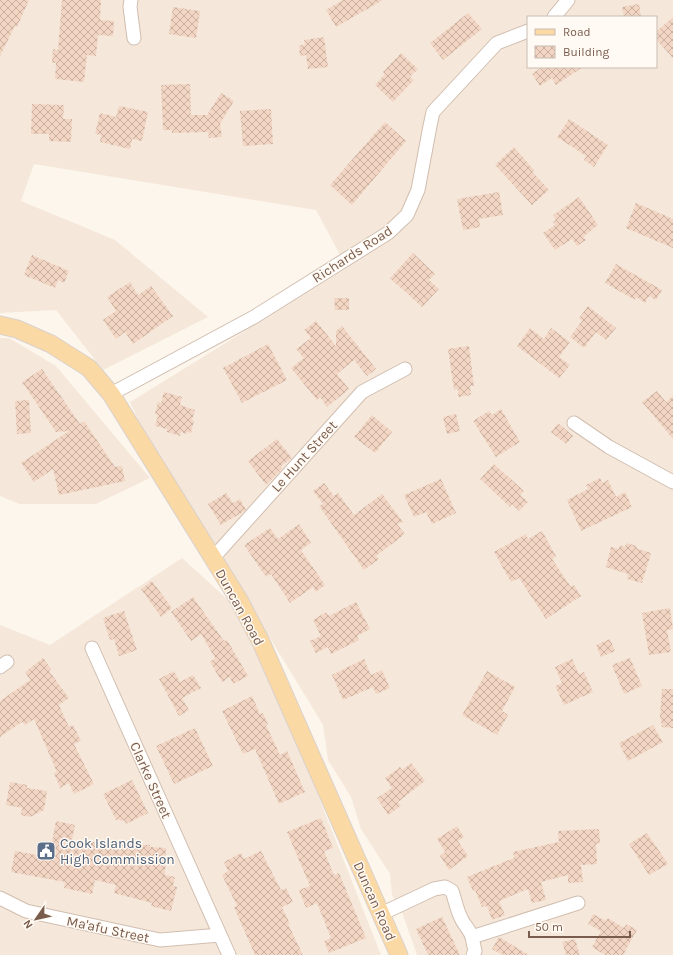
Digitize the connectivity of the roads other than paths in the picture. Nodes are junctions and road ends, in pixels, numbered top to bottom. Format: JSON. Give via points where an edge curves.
{"nodes":[{"id":1,"x":131,"y":0,"type":"edge"},
{"id":2,"x":568,"y":0,"type":"edge"},
{"id":3,"x":555,"y":16,"type":"edge"},
{"id":4,"x":527,"y":31,"type":"edge"},
{"id":5,"x":134,"y":38,"type":"dead end"},
{"id":6,"x":0,"y":325,"type":"edge"},
{"id":7,"x":406,"y":369,"type":"dead end"},
{"id":8,"x":111,"y":394,"type":"junction"},
{"id":9,"x":574,"y":423,"type":"dead end"},
{"id":10,"x":673,"y":482,"type":"edge"},
{"id":11,"x":213,"y":558,"type":"junction"},
{"id":12,"x":92,"y":648,"type":"dead end"},
{"id":13,"x":0,"y":898,"type":"edge"},
{"id":14,"x":578,"y":903,"type":"dead end"},
{"id":15,"x":381,"y":914,"type":"junction"},
{"id":16,"x":220,"y":935,"type":"junction"},
{"id":17,"x":472,"y":937,"type":"junction"},
{"id":18,"x":229,"y":955,"type":"edge"},
{"id":19,"x":399,"y":955,"type":"edge"},
{"id":20,"x":473,"y":955,"type":"edge"}],
"edges":[{"from":1,"to":5,"type":"street"},
{"from":2,"to":3,"type":"street"},
{"from":4,"to":8,"type":"street","name":"Richards Road","via":[[497,43],[434,112],[418,190],[407,215],[388,233],[254,317]]},
{"from":6,"to":8,"type":"main road","name":"Duncan Road","via":[[17,329],[51,344],[89,368]]},
{"from":7,"to":11,"type":"street","name":"Le Hunt Street","via":[[362,392]]},
{"from":8,"to":11,"type":"main road","name":"Duncan Road"},
{"from":9,"to":10,"type":"street","via":[[609,447]]},
{"from":11,"to":15,"type":"main road","name":"Duncan Road","via":[[261,642]]},
{"from":12,"to":16,"type":"street","name":"Clarke Street"},
{"from":13,"to":16,"type":"street","name":"Ma'afu Street","via":[[26,911],[160,940]]},
{"from":14,"to":17,"type":"street"},
{"from":15,"to":17,"type":"street","via":[[434,889],[445,887],[452,891],[460,916]]},
{"from":15,"to":19,"type":"main road","name":"Duncan Road"},
{"from":16,"to":18,"type":"street","name":"Clarke Street"},
{"from":17,"to":20,"type":"street"}]}
